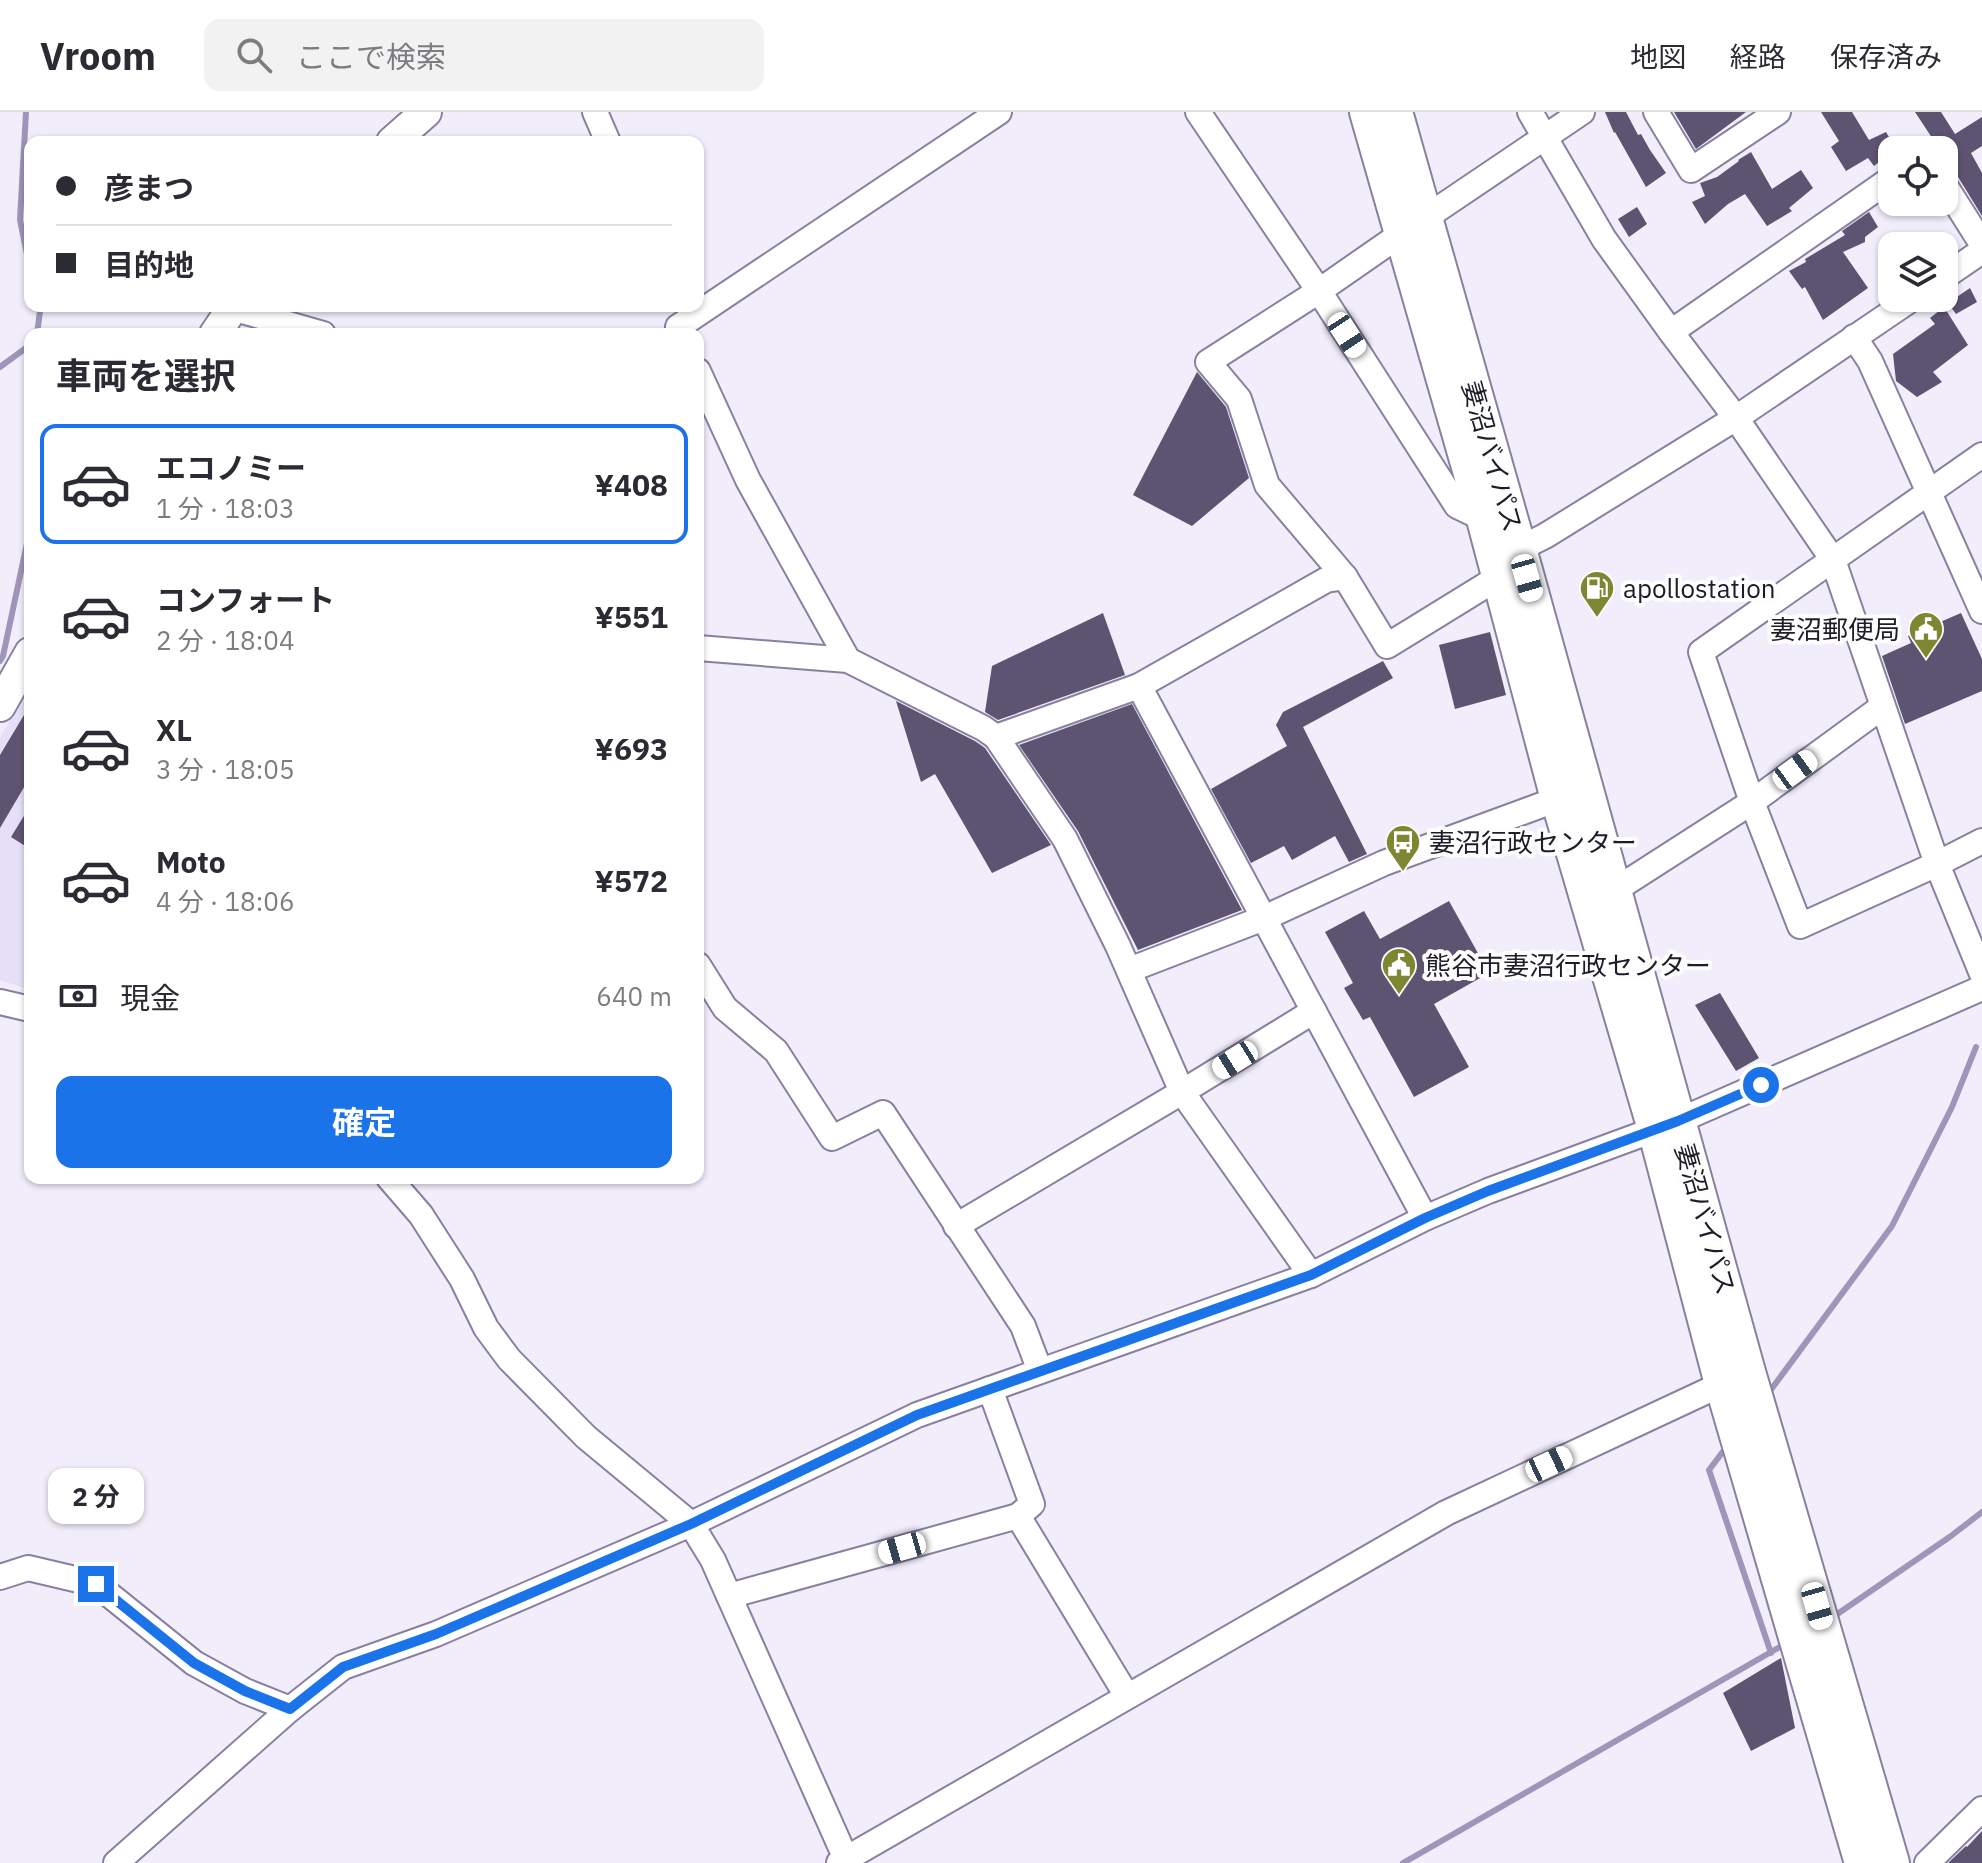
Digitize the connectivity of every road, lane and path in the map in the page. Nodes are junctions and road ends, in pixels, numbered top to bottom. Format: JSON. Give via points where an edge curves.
{"nodes":[{"id":1,"x":426,"y":112,"type":"edge"},
{"id":2,"x":595,"y":112,"type":"edge"},
{"id":3,"x":999,"y":112,"type":"edge"},
{"id":4,"x":1198,"y":112,"type":"edge"},
{"id":5,"x":1367,"y":112,"type":"edge"},
{"id":6,"x":1395,"y":112,"type":"edge"},
{"id":7,"x":1530,"y":112,"type":"edge"},
{"id":8,"x":1582,"y":112,"type":"edge"},
{"id":9,"x":1656,"y":112,"type":"edge"},
{"id":10,"x":1778,"y":112,"type":"edge"},
{"id":11,"x":399,"y":136,"type":"edge"},
{"id":12,"x":605,"y":136,"type":"edge"},
{"id":13,"x":1544,"y":138,"type":"junction"},
{"id":14,"x":1878,"y":188,"type":"edge"},
{"id":15,"x":1958,"y":206,"type":"edge"},
{"id":16,"x":1413,"y":226,"type":"junction"},
{"id":17,"x":1982,"y":244,"type":"edge"},
{"id":18,"x":1982,"y":251,"type":"edge"},
{"id":19,"x":1958,"y":267,"type":"edge"},
{"id":20,"x":1319,"y":291,"type":"junction"},
{"id":21,"x":704,"y":304,"type":"edge"},
{"id":22,"x":250,"y":312,"type":"edge"},
{"id":23,"x":1892,"y":312,"type":"edge"},
{"id":24,"x":303,"y":328,"type":"edge"},
{"id":25,"x":1671,"y":332,"type":"junction"},
{"id":26,"x":1854,"y":337,"type":"junction"},
{"id":27,"x":704,"y":384,"type":"edge"},
{"id":28,"x":1736,"y":418,"type":"junction"},
{"id":29,"x":1982,"y":455,"type":"edge"},
{"id":30,"x":1928,"y":492,"type":"junction"},
{"id":31,"x":1484,"y":519,"type":"junction"},
{"id":32,"x":1519,"y":549,"type":"junction"},
{"id":33,"x":1833,"y":560,"type":"junction"},
{"id":34,"x":1345,"y":577,"type":"junction"},
{"id":35,"x":1499,"y":577,"type":"junction"},
{"id":36,"x":1982,"y":611,"type":"edge"},
{"id":37,"x":704,"y":648,"type":"edge"},
{"id":38,"x":848,"y":660,"type":"junction"},
{"id":39,"x":24,"y":664,"type":"edge"},
{"id":40,"x":1139,"y":686,"type":"junction"},
{"id":41,"x":0,"y":706,"type":"edge"},
{"id":42,"x":1882,"y":707,"type":"junction"},
{"id":43,"x":996,"y":737,"type":"junction"},
{"id":44,"x":1558,"y":799,"type":"junction"},
{"id":45,"x":1752,"y":802,"type":"junction"},
{"id":46,"x":1982,"y":841,"type":"edge"},
{"id":47,"x":1937,"y":864,"type":"junction"},
{"id":48,"x":1615,"y":890,"type":"junction"},
{"id":49,"x":1264,"y":918,"type":"junction"},
{"id":50,"x":1129,"y":970,"type":"junction"},
{"id":51,"x":1982,"y":974,"type":"edge"},
{"id":52,"x":704,"y":975,"type":"edge"},
{"id":53,"x":1982,"y":988,"type":"edge"},
{"id":54,"x":0,"y":1002,"type":"edge"},
{"id":55,"x":24,"y":1008,"type":"edge"},
{"id":56,"x":1314,"y":1011,"type":"junction"},
{"id":57,"x":1182,"y":1092,"type":"junction"},
{"id":58,"x":1666,"y":1125,"type":"junction"},
{"id":59,"x":394,"y":1184,"type":"edge"},
{"id":60,"x":1425,"y":1218,"type":"junction"},
{"id":61,"x":956,"y":1226,"type":"junction"},
{"id":62,"x":1311,"y":1275,"type":"junction"},
{"id":63,"x":1040,"y":1371,"type":"junction"},
{"id":64,"x":1735,"y":1378,"type":"junction"},
{"id":65,"x":990,"y":1389,"type":"junction"},
{"id":66,"x":1018,"y":1516,"type":"junction"},
{"id":67,"x":691,"y":1524,"type":"junction"},
{"id":68,"x":0,"y":1577,"type":"edge"},
{"id":69,"x":729,"y":1596,"type":"junction"},
{"id":70,"x":1127,"y":1696,"type":"junction"},
{"id":71,"x":290,"y":1709,"type":"junction"},
{"id":72,"x":1982,"y":1809,"type":"edge"},
{"id":73,"x":845,"y":1862,"type":"edge"},
{"id":74,"x":116,"y":1863,"type":"edge"},
{"id":75,"x":1862,"y":1863,"type":"edge"},
{"id":76,"x":1892,"y":1863,"type":"edge"},
{"id":77,"x":1927,"y":1863,"type":"edge"}],
"edges":[{"from":1,"to":11,"type":"main road"},
{"from":2,"to":12,"type":"street"},
{"from":3,"to":21,"type":"street"},
{"from":4,"to":20,"type":"street"},
{"from":5,"to":16,"type":"highway","name":"妻沼バイパス"},
{"from":6,"to":16,"type":"highway","name":"妻沼バイパス"},
{"from":7,"to":13,"type":"street"},
{"from":8,"to":13,"type":"street"},
{"from":9,"to":10,"type":"street","via":[[1691,170]]},
{"from":13,"to":16,"type":"street"},
{"from":13,"to":25,"type":"street","via":[[1604,239]]},
{"from":14,"to":25,"type":"street"},
{"from":15,"to":17,"type":"street"},
{"from":16,"to":20,"type":"street"},
{"from":16,"to":31,"type":"highway","name":"妻沼バイパス"},
{"from":16,"to":32,"type":"highway","name":"妻沼バイパス"},
{"from":18,"to":19,"type":"street"},
{"from":20,"to":31,"type":"street","via":[[1457,506]]},
{"from":20,"to":34,"type":"street","via":[[1208,362],[1239,399],[1267,485]]},
{"from":22,"to":24,"type":"street"},
{"from":23,"to":26,"type":"street"},
{"from":25,"to":28,"type":"street"},
{"from":26,"to":28,"type":"street"},
{"from":26,"to":30,"type":"street","via":[[1870,361]]},
{"from":27,"to":38,"type":"street","via":[[748,480]]},
{"from":28,"to":32,"type":"street"},
{"from":28,"to":33,"type":"street"},
{"from":29,"to":30,"type":"street"},
{"from":30,"to":33,"type":"street"},
{"from":30,"to":36,"type":"street"},
{"from":31,"to":35,"type":"highway","name":"妻沼バイパス"},
{"from":32,"to":48,"type":"highway","name":"妻沼バイパス"},
{"from":33,"to":42,"type":"street"},
{"from":33,"to":45,"type":"street","via":[[1701,652]]},
{"from":34,"to":35,"type":"street","via":[[1387,646]]},
{"from":34,"to":40,"type":"street","via":[[1326,580]]},
{"from":35,"to":44,"type":"highway","name":"妻沼バイパス"},
{"from":37,"to":38,"type":"street"},
{"from":38,"to":43,"type":"street"},
{"from":39,"to":41,"type":"main road"},
{"from":40,"to":43,"type":"street"},
{"from":40,"to":49,"type":"street"},
{"from":42,"to":45,"type":"street"},
{"from":42,"to":47,"type":"street"},
{"from":43,"to":50,"type":"street","via":[[1065,839]]},
{"from":44,"to":49,"type":"street","via":[[1384,863]]},
{"from":44,"to":58,"type":"highway","name":"妻沼バイパス"},
{"from":45,"to":47,"type":"street","via":[[1800,926]]},
{"from":45,"to":48,"type":"street"},
{"from":46,"to":47,"type":"street"},
{"from":47,"to":51,"type":"street"},
{"from":48,"to":58,"type":"highway","name":"妻沼バイパス"},
{"from":49,"to":50,"type":"street"},
{"from":49,"to":56,"type":"street"},
{"from":50,"to":57,"type":"street"},
{"from":52,"to":61,"type":"street","via":[[725,1008],[776,1051],[832,1138],[883,1113]]},
{"from":53,"to":58,"type":"street"},
{"from":54,"to":55,"type":"street"},
{"from":56,"to":57,"type":"street"},
{"from":56,"to":60,"type":"street"},
{"from":57,"to":61,"type":"street"},
{"from":57,"to":62,"type":"street"},
{"from":58,"to":60,"type":"street"},
{"from":58,"to":64,"type":"highway","name":"妻沼バイパス"},
{"from":59,"to":67,"type":"street","via":[[421,1215],[509,1359],[586,1437]]},
{"from":60,"to":62,"type":"street"},
{"from":61,"to":63,"type":"street","via":[[1023,1326]]},
{"from":62,"to":63,"type":"street"},
{"from":63,"to":65,"type":"street"},
{"from":64,"to":70,"type":"street","via":[[1446,1513]]},
{"from":64,"to":75,"type":"highway","name":"妻沼バイパス"},
{"from":64,"to":76,"type":"highway","name":"妻沼バイパス"},
{"from":65,"to":66,"type":"street","via":[[1032,1504]]},
{"from":65,"to":67,"type":"street","via":[[917,1415]]},
{"from":66,"to":69,"type":"street"},
{"from":66,"to":70,"type":"street"},
{"from":67,"to":69,"type":"street"},
{"from":67,"to":71,"type":"street","via":[[436,1634],[343,1667]]},
{"from":68,"to":71,"type":"street","via":[[28,1568],[96,1584],[194,1663]]},
{"from":69,"to":73,"type":"street"},
{"from":70,"to":73,"type":"street"},
{"from":71,"to":74,"type":"street"},
{"from":72,"to":77,"type":"street"}]}
